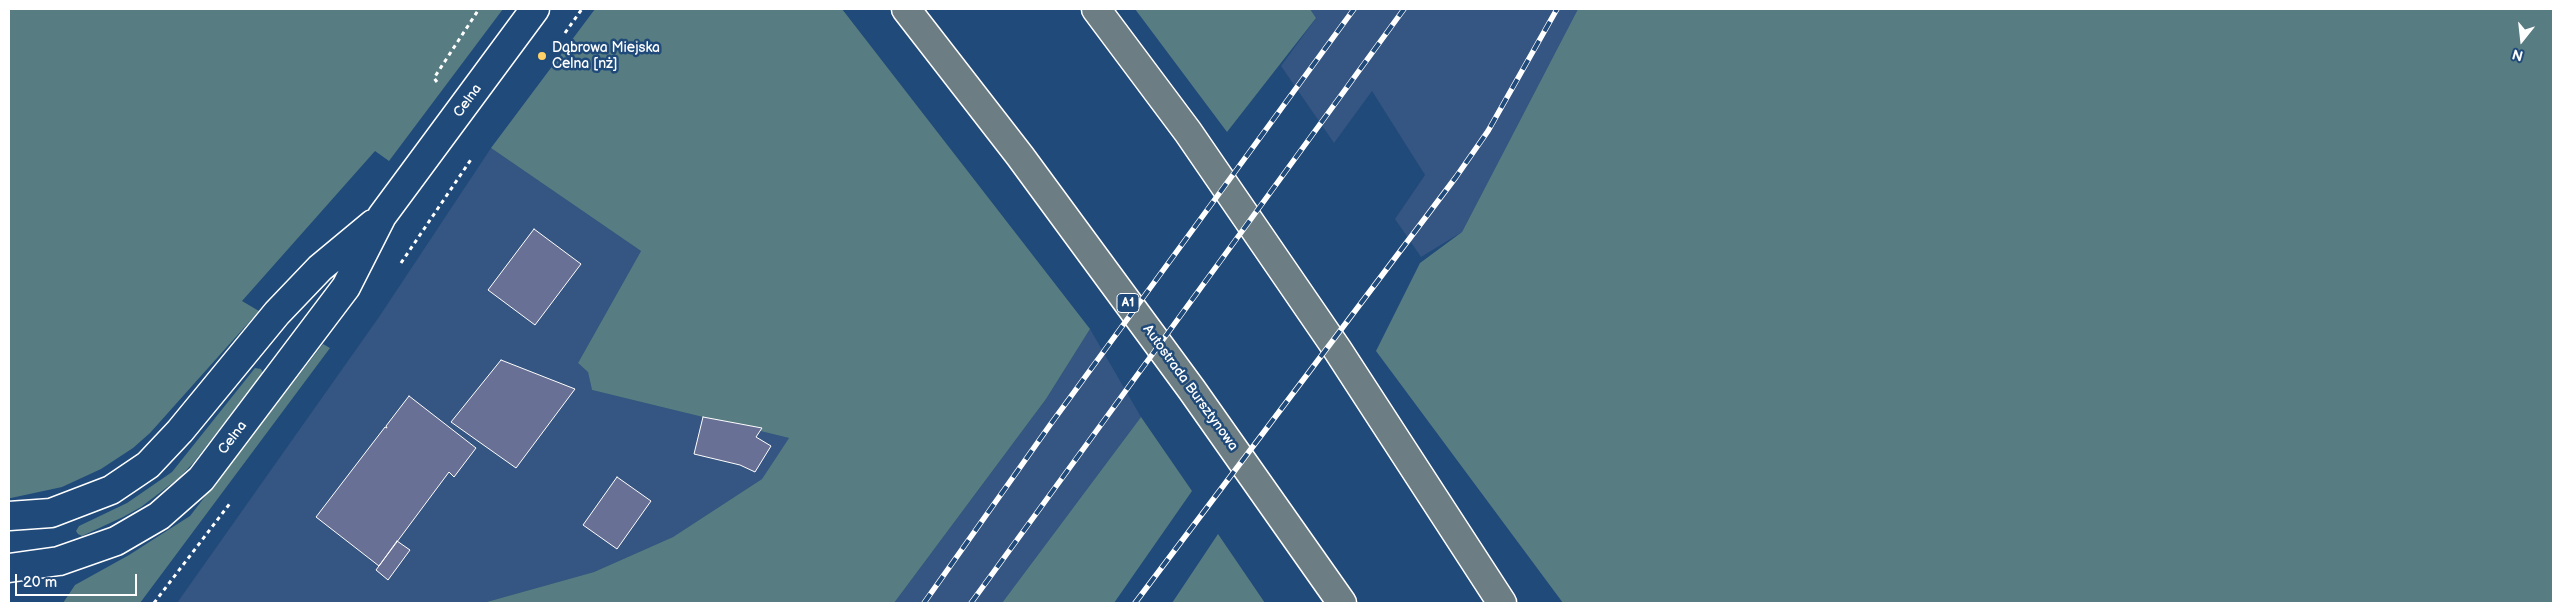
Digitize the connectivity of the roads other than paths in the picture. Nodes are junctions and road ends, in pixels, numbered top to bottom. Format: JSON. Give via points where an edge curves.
{"nodes":[{"id":1,"x":535,"y":9,"type":"edge"},
{"id":2,"x":906,"y":9,"type":"edge"},
{"id":3,"x":1096,"y":9,"type":"edge"},
{"id":4,"x":382,"y":216,"type":"junction"},
{"id":5,"x":9,"y":516,"type":"edge"},
{"id":6,"x":9,"y":568,"type":"edge"},
{"id":7,"x":1342,"y":603,"type":"edge"},
{"id":8,"x":1502,"y":603,"type":"edge"}],
"edges":[{"from":1,"to":4,"type":"street","name":"Celna"},
{"from":2,"to":7,"type":"highway","name":"Autostrada Bursztynowa","number":"A1","via":[[1020,156],[1192,390]]},
{"from":3,"to":8,"type":"highway","via":[[1188,132],[1332,341]]},
{"from":4,"to":5,"type":"street","name":"Celna","via":[[320,268],[276,313],[180,432],[148,465],[111,490],[51,512]]},
{"from":4,"to":6,"type":"street","name":"Celna","via":[[346,287],[201,479],[159,516],[116,541],[59,561]]}]}
